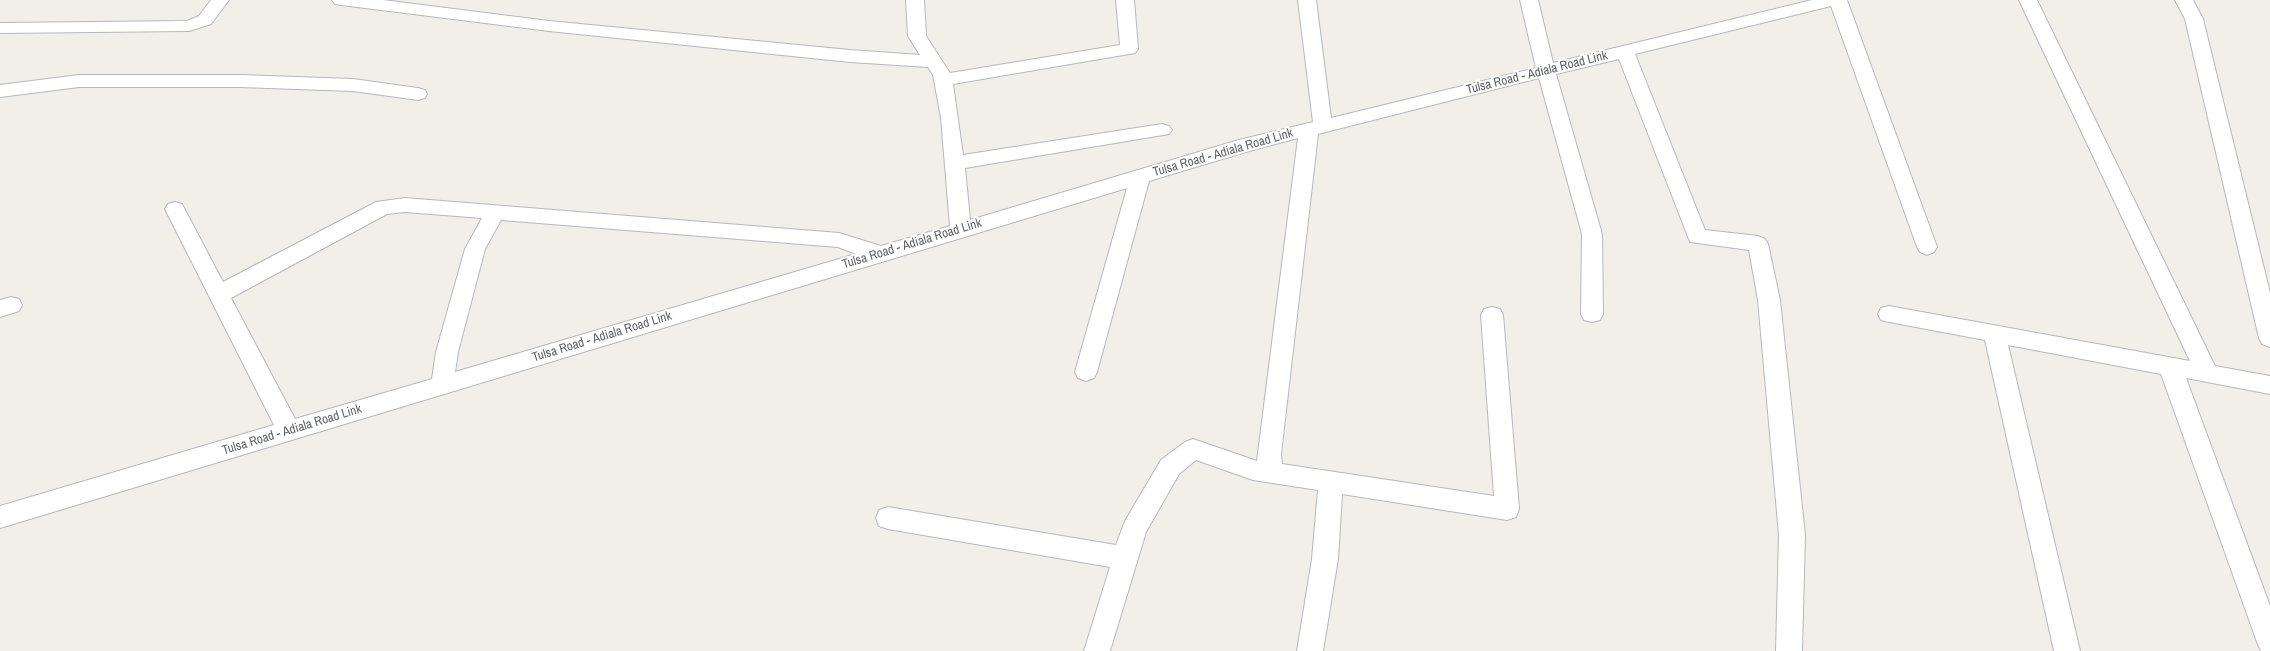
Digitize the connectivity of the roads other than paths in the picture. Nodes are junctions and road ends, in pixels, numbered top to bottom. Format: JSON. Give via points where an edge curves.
{"nodes":[{"id":1,"x":220,"y":0,"type":"edge"},
{"id":2,"x":341,"y":0,"type":"edge"},
{"id":3,"x":915,"y":0,"type":"edge"},
{"id":4,"x":1125,"y":0,"type":"edge"},
{"id":5,"x":1307,"y":0,"type":"edge"},
{"id":6,"x":1529,"y":0,"type":"edge"},
{"id":7,"x":1832,"y":0,"type":"edge"},
{"id":8,"x":1838,"y":0,"type":"edge"},
{"id":9,"x":2028,"y":0,"type":"edge"},
{"id":10,"x":2184,"y":0,"type":"edge"},
{"id":11,"x":370,"y":2,"type":"edge"},
{"id":12,"x":0,"y":28,"type":"edge"},
{"id":13,"x":1625,"y":51,"type":"junction"},
{"id":14,"x":934,"y":62,"type":"junction"},
{"id":15,"x":1546,"y":71,"type":"junction"},
{"id":16,"x":943,"y":80,"type":"junction"},
{"id":17,"x":0,"y":91,"type":"edge"},
{"id":18,"x":418,"y":94,"type":"dead end"},
{"id":19,"x":1316,"y":128,"type":"junction"},
{"id":20,"x":1162,"y":130,"type":"dead end"},
{"id":21,"x":954,"y":163,"type":"junction"},
{"id":22,"x":1140,"y":176,"type":"junction"},
{"id":23,"x":175,"y":210,"type":"dead end"},
{"id":24,"x":496,"y":211,"type":"junction"},
{"id":25,"x":961,"y":230,"type":"junction"},
{"id":26,"x":1927,"y":247,"type":"dead end"},
{"id":27,"x":880,"y":254,"type":"junction"},
{"id":28,"x":2263,"y":281,"type":"edge"},
{"id":29,"x":218,"y":295,"type":"junction"},
{"id":30,"x":1592,"y":314,"type":"dead end"},
{"id":31,"x":1889,"y":314,"type":"dead end"},
{"id":32,"x":1492,"y":315,"type":"dead end"},
{"id":33,"x":1994,"y":333,"type":"junction"},
{"id":34,"x":2270,"y":338,"type":"edge"},
{"id":35,"x":2170,"y":366,"type":"junction"},
{"id":36,"x":1086,"y":372,"type":"dead end"},
{"id":37,"x":2208,"y":373,"type":"junction"},
{"id":38,"x":442,"y":385,"type":"junction"},
{"id":39,"x":2270,"y":385,"type":"edge"},
{"id":40,"x":289,"y":431,"type":"junction"},
{"id":41,"x":1270,"y":472,"type":"junction"},
{"id":42,"x":1331,"y":481,"type":"junction"},
{"id":43,"x":0,"y":517,"type":"edge"},
{"id":44,"x":888,"y":518,"type":"dead end"},
{"id":45,"x":1126,"y":558,"type":"junction"},
{"id":46,"x":2270,"y":642,"type":"edge"},
{"id":47,"x":1097,"y":651,"type":"edge"},
{"id":48,"x":1310,"y":651,"type":"edge"},
{"id":49,"x":1789,"y":651,"type":"edge"},
{"id":50,"x":2067,"y":651,"type":"edge"}],
"edges":[{"from":1,"to":12,"type":"street","via":[[205,20],[189,26]]},
{"from":2,"to":11,"type":"street"},
{"from":3,"to":14,"type":"street","via":[[917,36]]},
{"from":4,"to":16,"type":"street","via":[[1129,49]]},
{"from":5,"to":19,"type":"street"},
{"from":6,"to":15,"type":"street"},
{"from":7,"to":13,"type":"street","name":"Tulsa Road - Adiala Road Link"},
{"from":8,"to":26,"type":"street"},
{"from":9,"to":37,"type":"street"},
{"from":10,"to":28,"type":"street","via":[[2194,19]]},
{"from":11,"to":14,"type":"street","via":[[548,26]]},
{"from":13,"to":15,"type":"street","name":"Tulsa Road - Adiala Road Link"},
{"from":13,"to":49,"type":"street","via":[[1697,238],[1758,244],[1769,300],[1792,535]]},
{"from":14,"to":16,"type":"street"},
{"from":15,"to":19,"type":"street","name":"Tulsa Road - Adiala Road Link"},
{"from":15,"to":30,"type":"street","via":[[1592,234]]},
{"from":16,"to":21,"type":"street"},
{"from":17,"to":18,"type":"street","via":[[80,81],[240,81],[353,85]]},
{"from":19,"to":22,"type":"street","name":"Tulsa Road - Adiala Road Link","via":[[1246,145]]},
{"from":19,"to":41,"type":"street","via":[[1269,454]]},
{"from":20,"to":21,"type":"street"},
{"from":21,"to":25,"type":"street"},
{"from":22,"to":25,"type":"street","name":"Tulsa Road - Adiala Road Link"},
{"from":22,"to":36,"type":"street"},
{"from":23,"to":29,"type":"street"},
{"from":24,"to":27,"type":"street","via":[[839,240]]},
{"from":24,"to":29,"type":"street","via":[[404,205],[383,207]]},
{"from":24,"to":38,"type":"street","via":[[474,249],[447,352]]},
{"from":25,"to":27,"type":"street","name":"Tulsa Road - Adiala Road Link"},
{"from":27,"to":38,"type":"street","name":"Tulsa Road - Adiala Road Link"},
{"from":28,"to":34,"type":"street"},
{"from":29,"to":40,"type":"street"},
{"from":31,"to":33,"type":"street"},
{"from":32,"to":42,"type":"street","via":[[1507,509]]},
{"from":33,"to":35,"type":"street"},
{"from":33,"to":50,"type":"street"},
{"from":35,"to":37,"type":"street"},
{"from":35,"to":46,"type":"street"},
{"from":37,"to":39,"type":"street"},
{"from":38,"to":40,"type":"street","name":"Tulsa Road - Adiala Road Link"},
{"from":40,"to":43,"type":"street","name":"Tulsa Road - Adiala Road Link"},
{"from":41,"to":42,"type":"street"},
{"from":41,"to":45,"type":"street","via":[[1253,470],[1193,449],[1170,467],[1134,529]]},
{"from":42,"to":48,"type":"street","via":[[1325,559]]},
{"from":44,"to":45,"type":"street"},
{"from":45,"to":47,"type":"street"}]}
